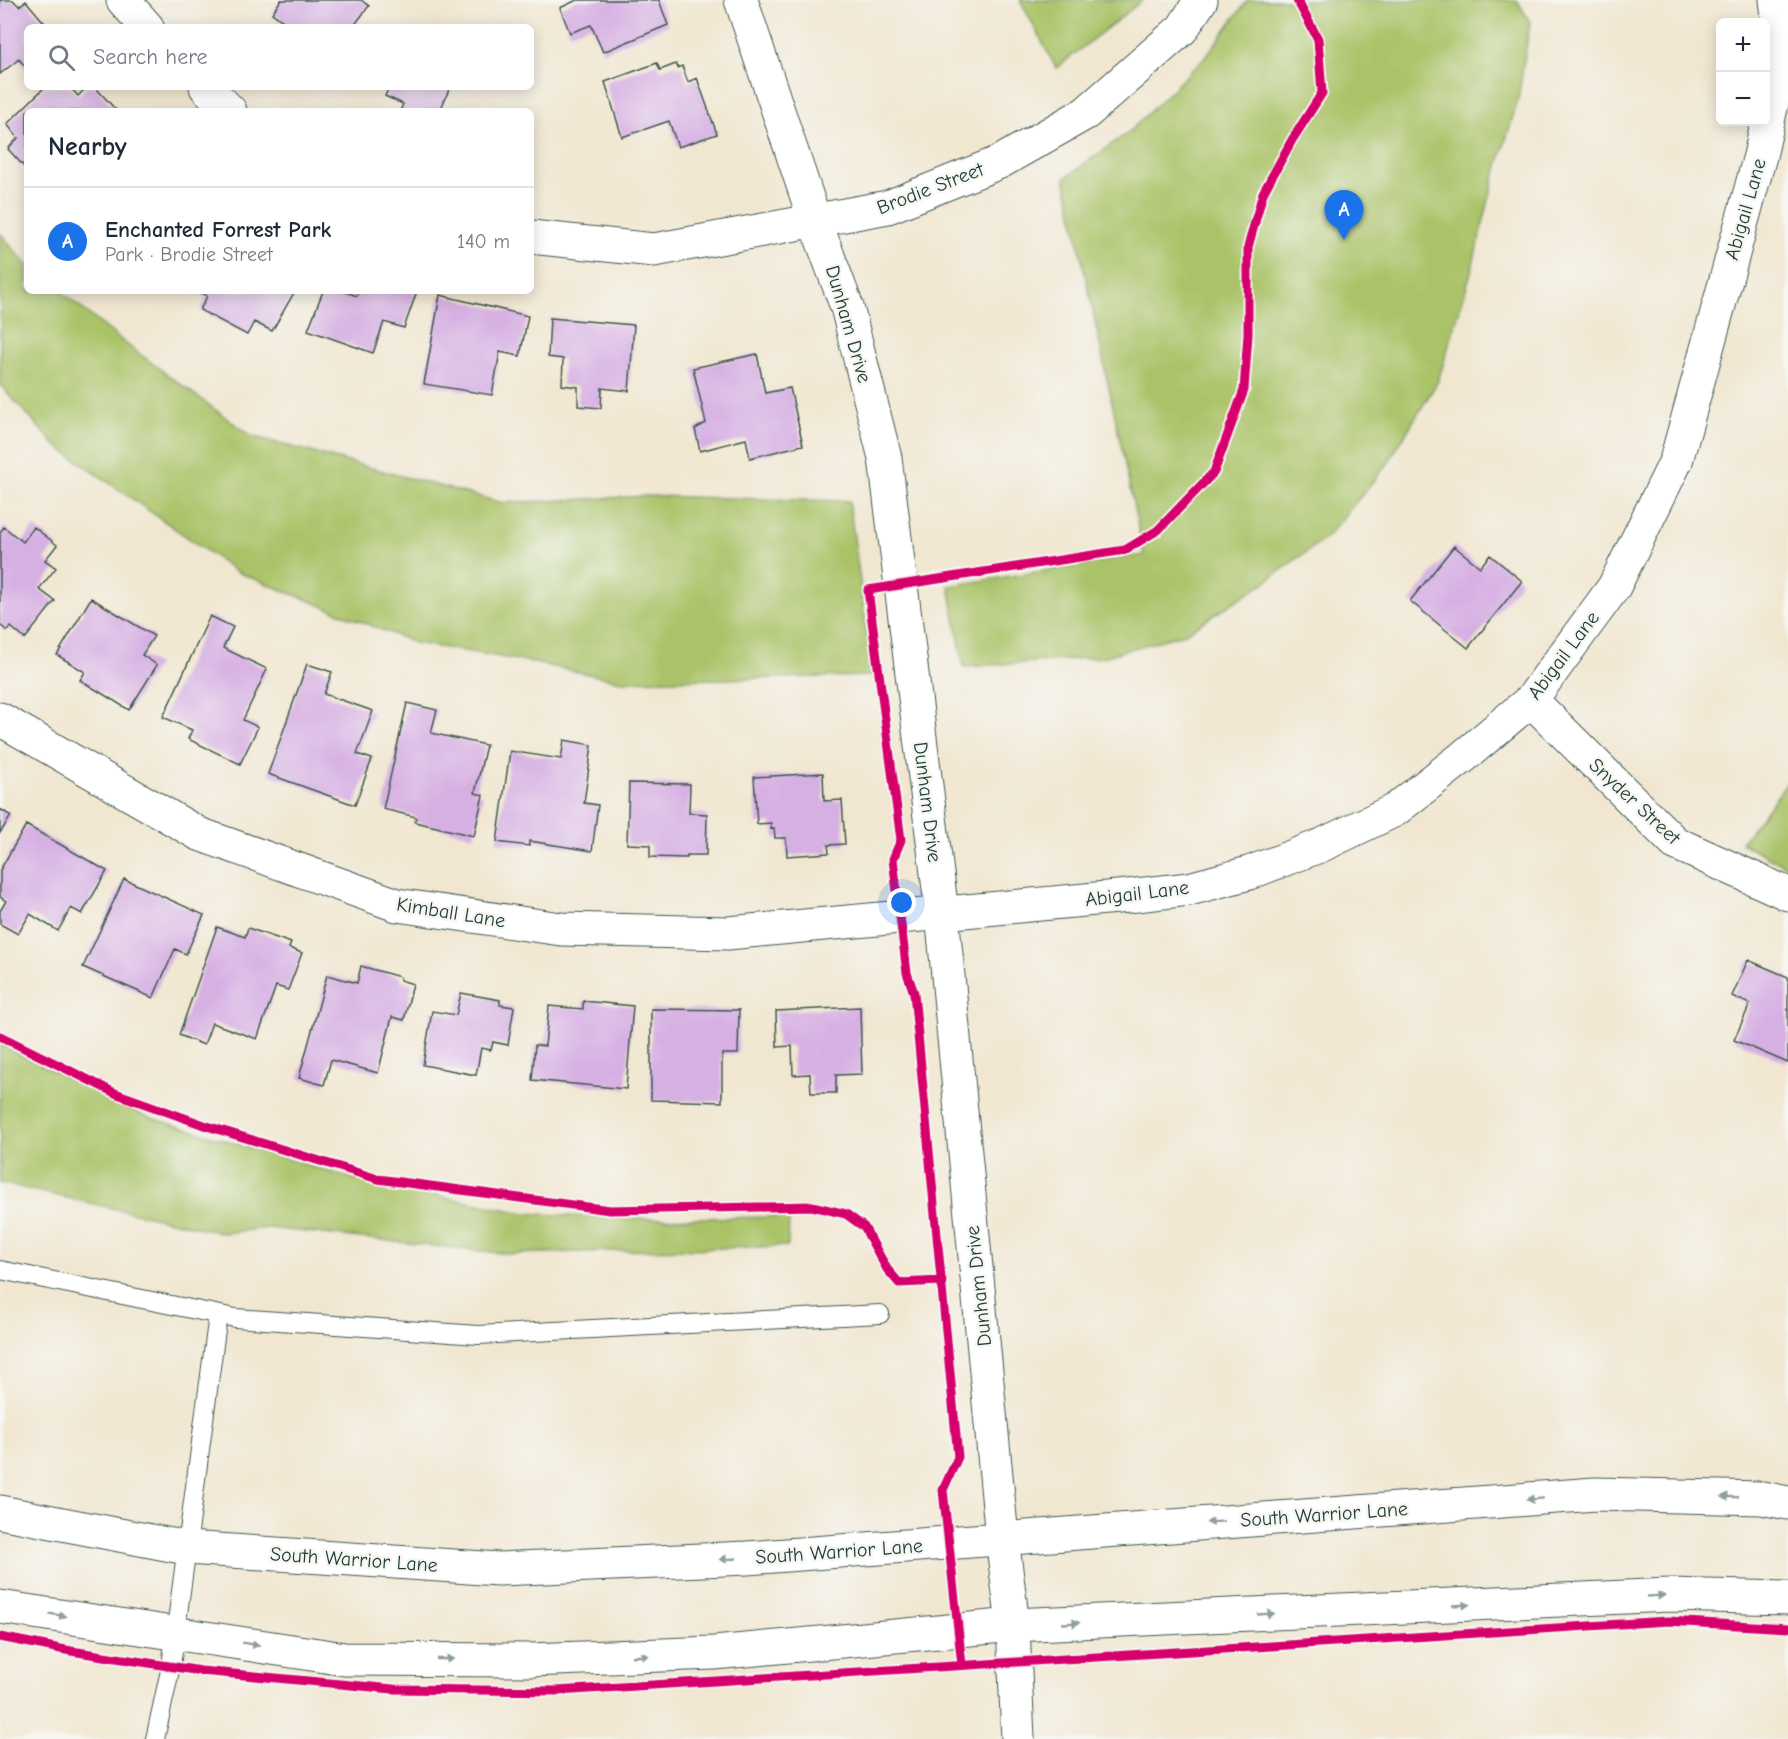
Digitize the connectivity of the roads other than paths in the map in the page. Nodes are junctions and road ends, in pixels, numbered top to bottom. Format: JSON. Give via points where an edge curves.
{"nodes":[{"id":1,"x":123,"y":0,"type":"edge"},
{"id":2,"x":741,"y":0,"type":"edge"},
{"id":3,"x":1201,"y":0,"type":"edge"},
{"id":4,"x":1776,"y":0,"type":"edge"},
{"id":5,"x":144,"y":24,"type":"edge"},
{"id":6,"x":209,"y":90,"type":"edge"},
{"id":7,"x":227,"y":108,"type":"edge"},
{"id":8,"x":815,"y":221,"type":"junction"},
{"id":9,"x":534,"y":237,"type":"edge"},
{"id":10,"x":1531,"y":699,"type":"junction"},
{"id":11,"x":0,"y":719,"type":"edge"},
{"id":12,"x":1788,"y":894,"type":"edge"},
{"id":13,"x":942,"y":913,"type":"junction"},
{"id":14,"x":0,"y":1270,"type":"edge"},
{"id":15,"x":880,"y":1314,"type":"dead end"},
{"id":16,"x":218,"y":1315,"type":"junction"},
{"id":17,"x":1788,"y":1503,"type":"edge"},
{"id":18,"x":0,"y":1512,"type":"edge"},
{"id":19,"x":1002,"y":1538,"type":"junction"},
{"id":20,"x":187,"y":1548,"type":"junction"},
{"id":21,"x":1788,"y":1598,"type":"edge"},
{"id":22,"x":0,"y":1607,"type":"edge"},
{"id":23,"x":1013,"y":1625,"type":"junction"},
{"id":24,"x":174,"y":1633,"type":"junction"},
{"id":25,"x":155,"y":1739,"type":"edge"},
{"id":26,"x":1018,"y":1739,"type":"edge"}],
"edges":[{"from":1,"to":5,"type":"street"},
{"from":2,"to":8,"type":"street","name":"Dunham Drive"},
{"from":3,"to":8,"type":"street","name":"Brodie Street","via":[[1182,29],[1086,113],[1000,162],[888,207]]},
{"from":4,"to":10,"type":"street","name":"Abigail Lane","via":[[1779,24],[1775,90],[1676,461],[1614,587]]},
{"from":6,"to":7,"type":"street"},
{"from":8,"to":9,"type":"street","name":"Brodie Street","via":[[654,250]]},
{"from":8,"to":13,"type":"street","name":"Dunham Drive","via":[[847,307],[885,458]]},
{"from":10,"to":12,"type":"street","name":"Snyder Street","via":[[1675,843]]},
{"from":10,"to":13,"type":"street","name":"Abigail Lane","via":[[1395,810],[1322,845],[1250,873],[1189,889]]},
{"from":11,"to":13,"type":"street","name":"Kimball Lane","via":[[199,834],[397,905],[561,929],[728,933]]},
{"from":13,"to":19,"type":"street","name":"Dunham Drive"},
{"from":14,"to":16,"type":"lane"},
{"from":15,"to":16,"type":"lane","via":[[478,1335]]},
{"from":16,"to":20,"type":"lane"},
{"from":17,"to":19,"type":"street","name":"South Warrior Lane","one_way":true,"via":[[1762,1498],[1595,1494]]},
{"from":18,"to":20,"type":"street","name":"South Warrior Lane"},
{"from":19,"to":20,"type":"street","name":"South Warrior Lane","one_way":true,"via":[[747,1558],[498,1569]]},
{"from":19,"to":23,"type":"street","name":"Dunham Drive"},
{"from":20,"to":24,"type":"lane"},
{"from":23,"to":21,"type":"street","one_way":true,"via":[[1669,1595]]},
{"from":22,"to":24,"type":"street","one_way":true},
{"from":24,"to":23,"type":"street","one_way":true,"via":[[345,1659],[530,1660],[714,1653]]},
{"from":23,"to":26,"type":"street","name":"Dunham Drive"},
{"from":24,"to":25,"type":"lane"}]}
